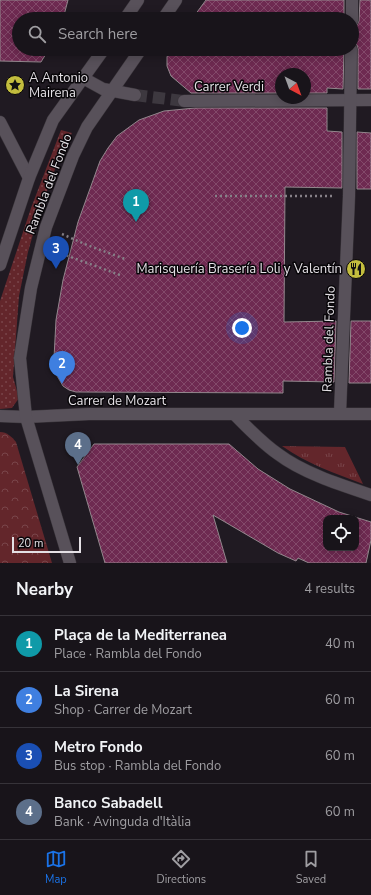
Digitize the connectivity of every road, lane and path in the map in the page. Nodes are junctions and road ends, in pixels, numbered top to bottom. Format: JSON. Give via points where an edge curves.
{"nodes":[{"id":1,"x":138,"y":0,"type":"edge"},
{"id":2,"x":176,"y":0,"type":"edge"},
{"id":3,"x":352,"y":0,"type":"edge"},
{"id":4,"x":130,"y":12,"type":"edge"},
{"id":5,"x":168,"y":12,"type":"edge"},
{"id":6,"x":352,"y":12,"type":"edge"},
{"id":7,"x":99,"y":56,"type":"edge"},
{"id":8,"x":136,"y":56,"type":"edge"},
{"id":9,"x":352,"y":56,"type":"edge"},
{"id":10,"x":83,"y":78,"type":"junction"},
{"id":11,"x":111,"y":91,"type":"junction"},
{"id":12,"x":136,"y":95,"type":"tunnel mouth"},
{"id":13,"x":350,"y":100,"type":"junction"},
{"id":14,"x":371,"y":100,"type":"edge"},
{"id":15,"x":184,"y":101,"type":"tunnel mouth"},
{"id":16,"x":0,"y":122,"type":"edge"},
{"id":17,"x":29,"y":178,"type":"junction"},
{"id":18,"x":215,"y":196,"type":"dead end"},
{"id":19,"x":349,"y":196,"type":"junction"},
{"id":20,"x":46,"y":227,"type":"junction"},
{"id":21,"x":41,"y":246,"type":"junction"},
{"id":22,"x":125,"y":259,"type":"dead end"},
{"id":23,"x":0,"y":265,"type":"edge"},
{"id":24,"x":120,"y":275,"type":"dead end"},
{"id":25,"x":340,"y":414,"type":"junction"},
{"id":26,"x":371,"y":414,"type":"edge"},
{"id":27,"x":235,"y":415,"type":"junction"},
{"id":28,"x":0,"y":416,"type":"edge"},
{"id":29,"x":26,"y":417,"type":"junction"},
{"id":30,"x":371,"y":495,"type":"edge"},
{"id":31,"x":70,"y":563,"type":"edge"}],
"edges":[{"from":1,"to":4,"type":"street"},
{"from":2,"to":5,"type":"street"},
{"from":3,"to":6,"type":"street"},
{"from":7,"to":10,"type":"street","name":"Rambla del Fondo"},
{"from":8,"to":11,"type":"street","name":"Rambla del Fondo"},
{"from":9,"to":13,"type":"street","name":"Rambla del Fondo"},
{"from":10,"to":11,"type":"street"},
{"from":10,"to":17,"type":"street","name":"Rambla del Fondo","via":[[53,120]]},
{"from":11,"to":12,"type":"street"},
{"from":11,"to":20,"type":"street","name":"Rambla del Fondo","via":[[87,127],[73,156]]},
{"from":13,"to":14,"type":"street","name":"Carrer Verdi"},
{"from":13,"to":15,"type":"street","name":"Carrer Verdi"},
{"from":13,"to":19,"type":"street","name":"Rambla del Fondo"},
{"from":16,"to":17,"type":"street"},
{"from":17,"to":23,"type":"street","name":"Rambla del Fondo"},
{"from":18,"to":19,"type":"path"},
{"from":19,"to":25,"type":"street","name":"Rambla del Fondo"},
{"from":20,"to":21,"type":"street","name":"Rambla del Fondo"},
{"from":20,"to":22,"type":"path"},
{"from":21,"to":24,"type":"path"},
{"from":21,"to":29,"type":"street","name":"Rambla del Fondo","via":[[31,288],[20,358]]},
{"from":25,"to":26,"type":"street","name":"Carrer de Mozart"},
{"from":25,"to":27,"type":"street","name":"Carrer de Mozart"},
{"from":27,"to":29,"type":"street","name":"Carrer de Mozart","via":[[89,414]]},
{"from":27,"to":30,"type":"street","via":[[255,436],[279,455],[338,484]]},
{"from":28,"to":29,"type":"street","name":"Carrer de Mozart"},
{"from":29,"to":31,"type":"street","name":"Rambla del Fondo"}]}
